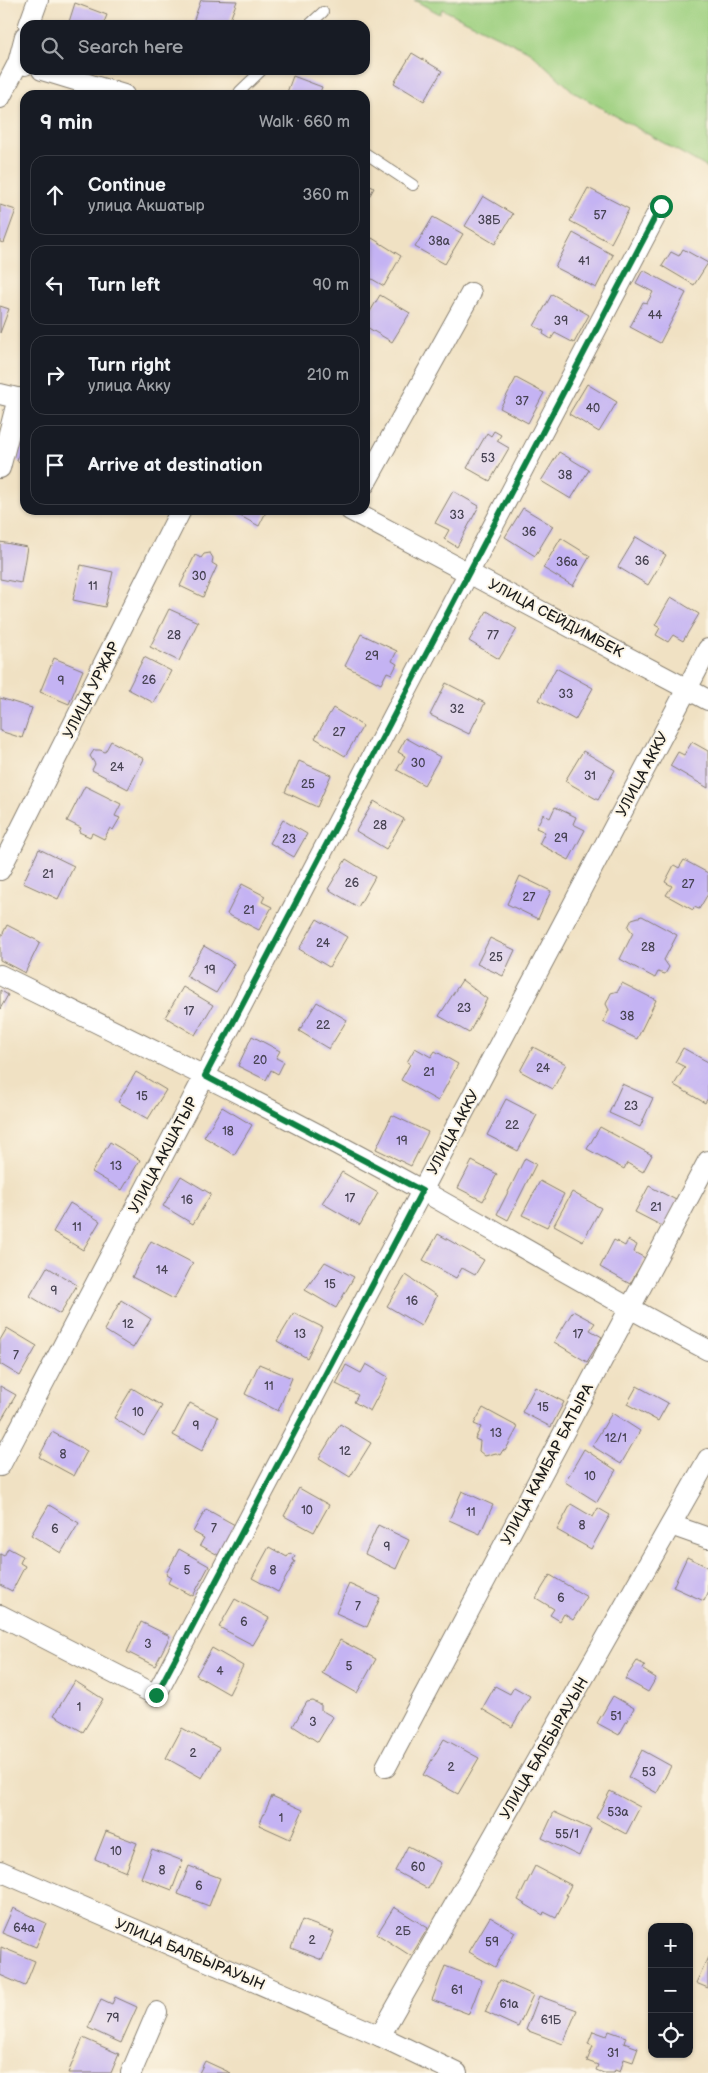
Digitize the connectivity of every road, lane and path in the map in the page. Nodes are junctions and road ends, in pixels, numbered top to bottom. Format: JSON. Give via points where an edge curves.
{"nodes":[{"id":1,"x":38,"y":0,"type":"edge"},
{"id":2,"x":323,"y":12,"type":"dead end"},
{"id":3,"x":31,"y":20,"type":"edge"},
{"id":4,"x":314,"y":20,"type":"edge"},
{"id":5,"x":20,"y":67,"type":"edge"},
{"id":6,"x":58,"y":75,"type":"edge"},
{"id":7,"x":257,"y":75,"type":"edge"},
{"id":8,"x":108,"y":90,"type":"edge"},
{"id":9,"x":241,"y":90,"type":"edge"},
{"id":10,"x":0,"y":98,"type":"edge"},
{"id":11,"x":370,"y":156,"type":"edge"},
{"id":12,"x":413,"y":184,"type":"dead end"},
{"id":13,"x":661,"y":206,"type":"dead end"},
{"id":14,"x":471,"y":294,"type":"dead end"},
{"id":15,"x":14,"y":397,"type":"edge"},
{"id":16,"x":0,"y":468,"type":"edge"},
{"id":17,"x":370,"y":475,"type":"edge"},
{"id":18,"x":178,"y":515,"type":"edge"},
{"id":19,"x":360,"y":515,"type":"edge"},
{"id":20,"x":469,"y":572,"type":"junction"},
{"id":21,"x":708,"y":650,"type":"edge"},
{"id":22,"x":687,"y":689,"type":"junction"},
{"id":23,"x":708,"y":700,"type":"edge"},
{"id":24,"x":0,"y":870,"type":"edge"},
{"id":25,"x":0,"y":975,"type":"edge"},
{"id":26,"x":205,"y":1076,"type":"junction"},
{"id":27,"x":708,"y":1161,"type":"edge"},
{"id":28,"x":422,"y":1191,"type":"junction"},
{"id":29,"x":629,"y":1309,"type":"junction"},
{"id":30,"x":708,"y":1350,"type":"edge"},
{"id":31,"x":708,"y":1460,"type":"edge"},
{"id":32,"x":0,"y":1466,"type":"edge"},
{"id":33,"x":671,"y":1525,"type":"junction"},
{"id":34,"x":708,"y":1538,"type":"edge"},
{"id":35,"x":0,"y":1615,"type":"edge"},
{"id":36,"x":386,"y":1767,"type":"dead end"},
{"id":37,"x":0,"y":1871,"type":"edge"},
{"id":38,"x":157,"y":2012,"type":"dead end"},
{"id":39,"x":380,"y":2036,"type":"junction"},
{"id":40,"x":131,"y":2073,"type":"edge"},
{"id":41,"x":457,"y":2073,"type":"edge"}],
"edges":[{"from":1,"to":3,"type":"street"},
{"from":2,"to":4,"type":"lane"},
{"from":5,"to":10,"type":"street"},
{"from":6,"to":8,"type":"street"},
{"from":7,"to":9,"type":"lane"},
{"from":11,"to":12,"type":"lane"},
{"from":13,"to":20,"type":"street","name":"УЛИЦА АКШАТЫР"},
{"from":14,"to":17,"type":"street"},
{"from":15,"to":16,"type":"street"},
{"from":18,"to":24,"type":"street","name":"УЛИЦА УРЖАР"},
{"from":19,"to":20,"type":"street","name":"УЛИЦА СЕЙДИМБЕК"},
{"from":20,"to":22,"type":"street","name":"УЛИЦА СЕЙДИМБЕК"},
{"from":20,"to":26,"type":"street","name":"УЛИЦА АКШАТЫР"},
{"from":21,"to":22,"type":"street","name":"УЛИЦА АККУ"},
{"from":22,"to":23,"type":"street","name":"УЛИЦА СЕЙДИМБЕК"},
{"from":22,"to":28,"type":"street","name":"УЛИЦА АККУ"},
{"from":25,"to":26,"type":"street"},
{"from":26,"to":28,"type":"street"},
{"from":26,"to":32,"type":"street","name":"УЛИЦА АКШАТЫР"},
{"from":27,"to":29,"type":"street","name":"УЛИЦА КАМБАР БАТЫРА"},
{"from":28,"to":29,"type":"street"},
{"from":28,"to":35,"type":"street","name":"УЛИЦА АККУ","via":[[156,1695]]},
{"from":29,"to":30,"type":"street"},
{"from":29,"to":36,"type":"street","name":"УЛИЦА КАМБАР БАТЫРА"},
{"from":31,"to":33,"type":"street","name":"УЛИЦА БАЛБЫРАУЫН"},
{"from":33,"to":34,"type":"street"},
{"from":33,"to":39,"type":"street","name":"УЛИЦА БАЛБЫРАУЫН"},
{"from":37,"to":39,"type":"street","name":"УЛИЦА БАЛБЫРАУЫН"},
{"from":38,"to":40,"type":"street"},
{"from":39,"to":41,"type":"street","name":"УЛИЦА БАЛБЫРАУЫН"}]}
